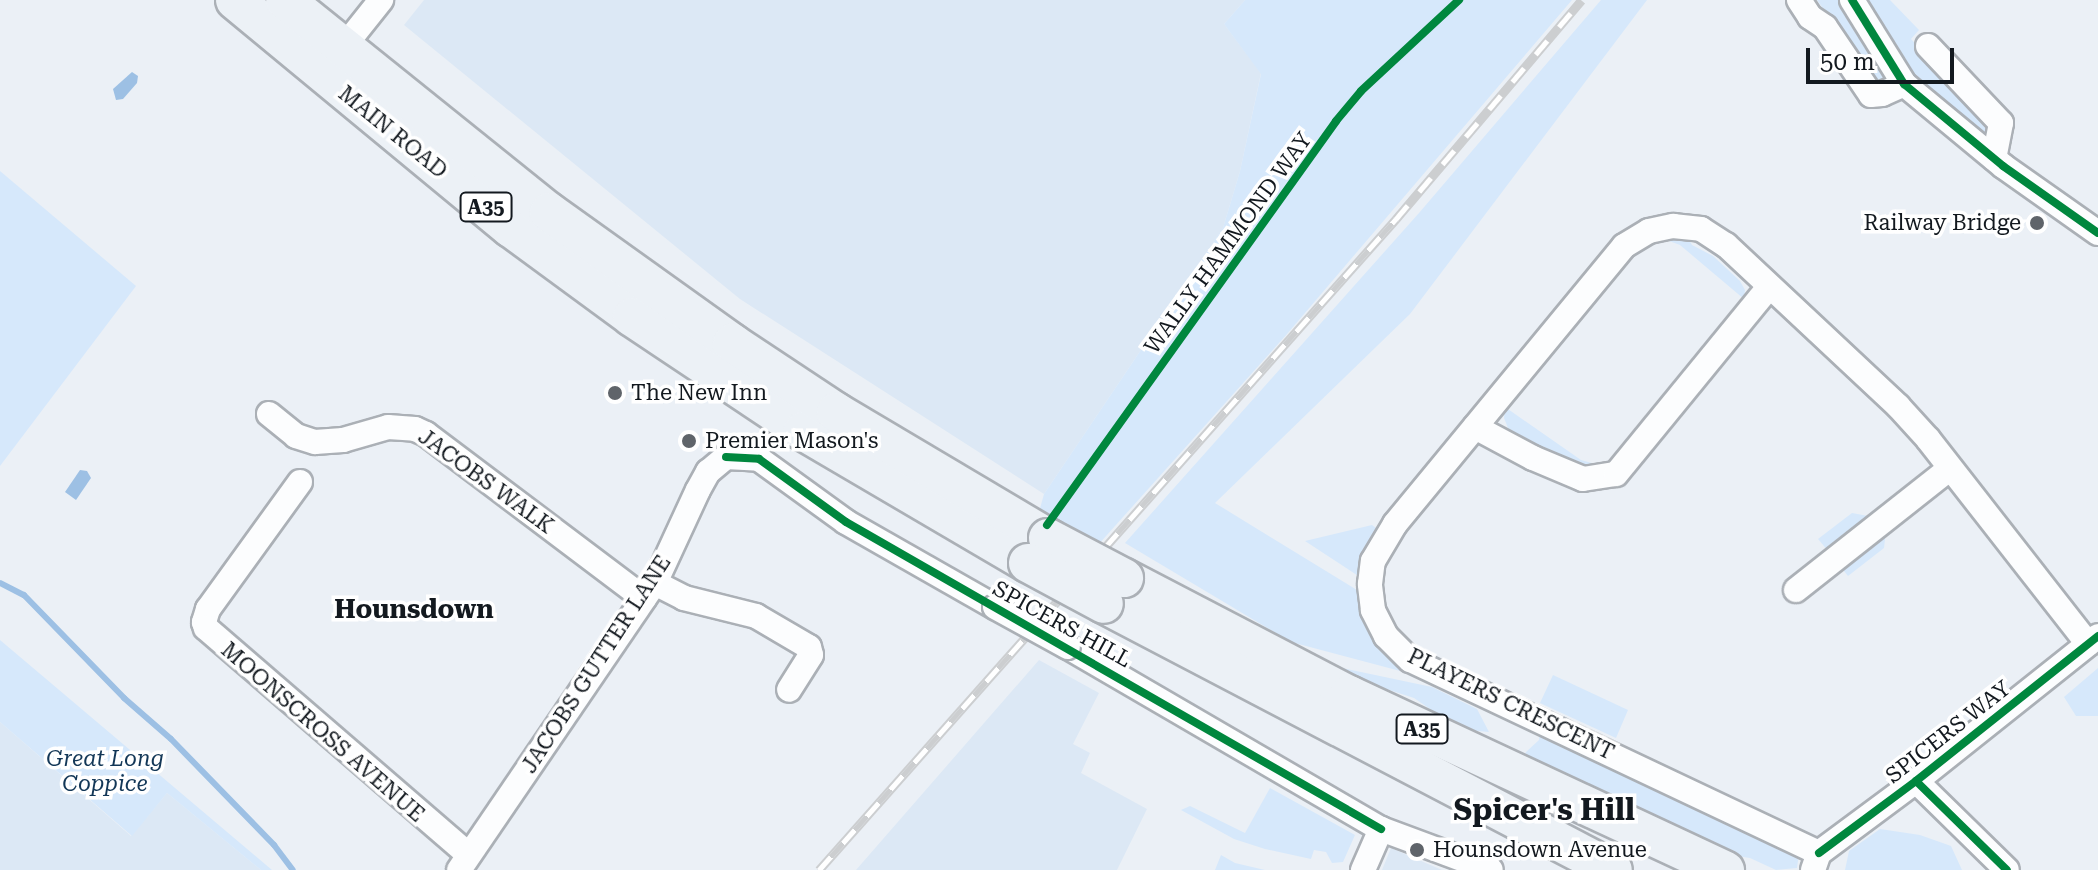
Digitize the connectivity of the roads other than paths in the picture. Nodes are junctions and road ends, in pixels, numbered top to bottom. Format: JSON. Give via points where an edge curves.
{"nodes":[{"id":1,"x":235,"y":0,"type":"edge"},
{"id":2,"x":285,"y":0,"type":"edge"},
{"id":3,"x":381,"y":0,"type":"edge"},
{"id":4,"x":1799,"y":0,"type":"edge"},
{"id":5,"x":1852,"y":0,"type":"edge"},
{"id":6,"x":1928,"y":46,"type":"dead end"},
{"id":7,"x":342,"y":49,"type":"junction"},
{"id":8,"x":1904,"y":84,"type":"junction"},
{"id":9,"x":1994,"y":158,"type":"junction"},
{"id":10,"x":2098,"y":233,"type":"edge"},
{"id":11,"x":1769,"y":287,"type":"junction"},
{"id":12,"x":759,"y":382,"type":"junction"},
{"id":13,"x":269,"y":414,"type":"dead end"},
{"id":14,"x":1475,"y":427,"type":"junction"},
{"id":15,"x":726,"y":457,"type":"joint"},
{"id":16,"x":1949,"y":469,"type":"junction"},
{"id":17,"x":300,"y":482,"type":"dead end"},
{"id":18,"x":650,"y":590,"type":"junction"},
{"id":19,"x":1796,"y":590,"type":"dead end"},
{"id":20,"x":1114,"y":591,"type":"junction"},
{"id":21,"x":2093,"y":640,"type":"edge"},
{"id":22,"x":789,"y":690,"type":"dead end"},
{"id":23,"x":1916,"y":781,"type":"junction"},
{"id":24,"x":1381,"y":829,"type":"junction"},
{"id":25,"x":1816,"y":862,"type":"edge"},
{"id":26,"x":464,"y":863,"type":"edge"},
{"id":27,"x":1363,"y":870,"type":"edge"},
{"id":28,"x":1491,"y":870,"type":"edge"},
{"id":29,"x":1613,"y":870,"type":"edge"},
{"id":30,"x":1725,"y":870,"type":"edge"},
{"id":31,"x":2007,"y":870,"type":"edge"}],
"edges":[{"from":1,"to":12,"type":"main road","name":"MAIN ROAD","number":"A35","via":[[511,228],[632,317]]},
{"from":2,"to":7,"type":"main road","name":"MAIN ROAD","number":"A35"},
{"from":3,"to":7,"type":"street"},
{"from":4,"to":8,"type":"street","via":[[1825,27],[1871,95]]},
{"from":5,"to":8,"type":"street"},
{"from":6,"to":9,"type":"street","via":[[2001,123]]},
{"from":7,"to":12,"type":"main road","name":"MAIN ROAD","number":"A35"},
{"from":8,"to":9,"type":"street"},
{"from":9,"to":10,"type":"street"},
{"from":11,"to":14,"type":"street","via":[[1616,474],[1583,479]]},
{"from":11,"to":14,"type":"street","name":"PLAYERS CRESCENT","via":[[1726,245],[1701,229],[1673,226],[1649,231],[1624,246]]},
{"from":11,"to":16,"type":"street","name":"PLAYERS CRESCENT","via":[[1898,406]]},
{"from":12,"to":20,"type":"main road","name":"SPICERS HILL","number":"A35","bridge":true,"via":[[1038,551]]},
{"from":13,"to":18,"type":"street","name":"JACOBS WALK","via":[[306,440],[343,440],[388,427],[426,434]]},
{"from":14,"to":25,"type":"street","name":"PLAYERS CRESCENT","via":[[1395,524],[1373,561],[1373,610],[1386,636],[1410,660]]},
{"from":15,"to":18,"type":"street","name":"JACOBS GUTTER LANE","via":[[708,472]]},
{"from":15,"to":24,"type":"street","name":"SPICERS HILL","bridge":true,"via":[[759,459],[846,522]]},
{"from":16,"to":19,"type":"street"},
{"from":16,"to":21,"type":"street","name":"PLAYERS CRESCENT"},
{"from":17,"to":26,"type":"street","name":"MOONSCROSS AVENUE","via":[[210,607],[206,628]]},
{"from":18,"to":22,"type":"street","name":"JACOBS WALK","via":[[756,616],[809,647],[811,655]]},
{"from":18,"to":26,"type":"street","name":"JACOBS GUTTER LANE"},
{"from":20,"to":29,"type":"main road","name":"SPICERS HILL","number":"A35"},
{"from":20,"to":30,"type":"main road","name":"SPICERS HILL","number":"A35"},
{"from":21,"to":23,"type":"street","name":"SPICERS WAY"},
{"from":23,"to":25,"type":"street","name":"SPICERS WAY"},
{"from":23,"to":31,"type":"street"},
{"from":24,"to":27,"type":"street"},
{"from":24,"to":28,"type":"street","name":"SPICERS HILL"}]}
